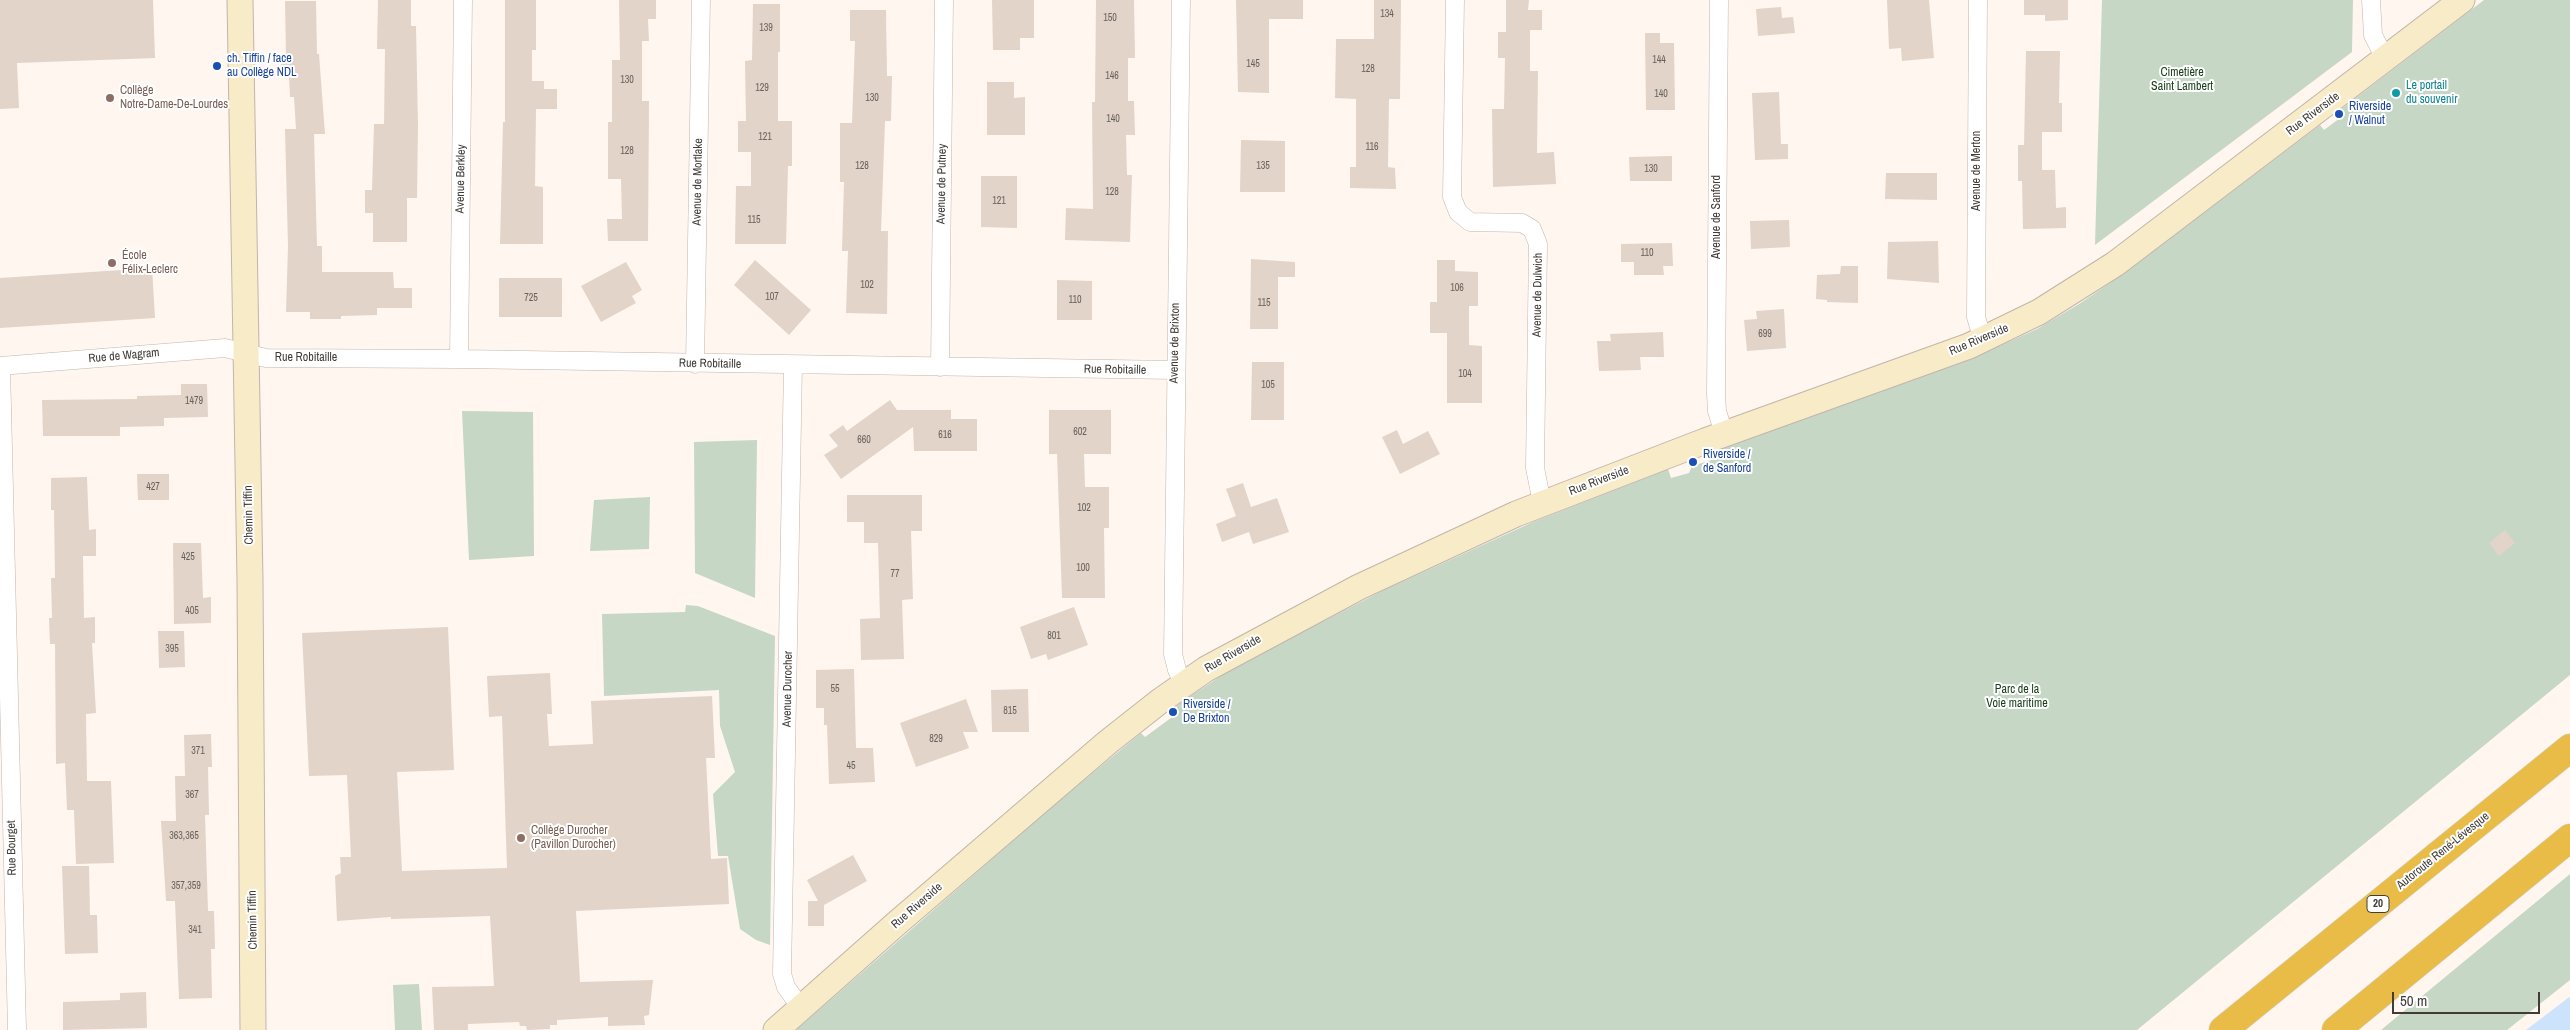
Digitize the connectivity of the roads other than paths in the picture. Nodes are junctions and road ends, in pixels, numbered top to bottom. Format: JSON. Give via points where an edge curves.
{"nodes":[{"id":1,"x":240,"y":0,"type":"edge"},
{"id":2,"x":463,"y":0,"type":"edge"},
{"id":3,"x":701,"y":0,"type":"edge"},
{"id":4,"x":944,"y":0,"type":"edge"},
{"id":5,"x":1181,"y":0,"type":"edge"},
{"id":6,"x":1455,"y":0,"type":"edge"},
{"id":7,"x":1718,"y":0,"type":"edge"},
{"id":8,"x":1978,"y":0,"type":"edge"},
{"id":9,"x":2371,"y":0,"type":"edge"},
{"id":10,"x":2462,"y":0,"type":"edge"},
{"id":11,"x":2385,"y":59,"type":"junction"},
{"id":12,"x":1984,"y":340,"type":"junction"},
{"id":13,"x":247,"y":354,"type":"junction"},
{"id":14,"x":458,"y":359,"type":"junction"},
{"id":15,"x":695,"y":364,"type":"junction"},
{"id":16,"x":793,"y":365,"type":"junction"},
{"id":17,"x":0,"y":366,"type":"edge"},
{"id":18,"x":940,"y":367,"type":"junction"},
{"id":19,"x":1175,"y":370,"type":"junction"},
{"id":20,"x":1724,"y":434,"type":"junction"},
{"id":21,"x":1542,"y":503,"type":"junction"},
{"id":22,"x":1184,"y":684,"type":"junction"},
{"id":23,"x":2570,"y":748,"type":"edge"},
{"id":24,"x":2570,"y":838,"type":"edge"},
{"id":25,"x":801,"y":1008,"type":"junction"},
{"id":26,"x":17,"y":1030,"type":"edge"},
{"id":27,"x":253,"y":1030,"type":"edge"},
{"id":28,"x":776,"y":1030,"type":"edge"},
{"id":29,"x":2223,"y":1030,"type":"edge"},
{"id":30,"x":2336,"y":1030,"type":"edge"}],
"edges":[{"from":1,"to":13,"type":"street","name":"Chemin Tiffin"},
{"from":2,"to":14,"type":"street","name":"Avenue Berkley"},
{"from":3,"to":15,"type":"street","name":"Avenue de Mortlake"},
{"from":4,"to":18,"type":"street","name":"Avenue de Putney"},
{"from":5,"to":19,"type":"street","name":"Avenue de Brixton"},
{"from":6,"to":21,"type":"street","name":"Avenue de Dulwich","via":[[1452,197],[1458,212],[1470,222],[1522,223],[1532,229],[1538,244],[1535,468]]},
{"from":7,"to":20,"type":"street","name":"Avenue de Sanford","via":[[1716,394]]},
{"from":8,"to":12,"type":"street","name":"Avenue de Merton","via":[[1976,317]]},
{"from":9,"to":11,"type":"street","via":[[2372,35]]},
{"from":10,"to":11,"type":"street","name":"Rue Riverside"},
{"from":11,"to":12,"type":"street","name":"Rue Riverside","via":[[2109,268],[2059,301]]},
{"from":12,"to":20,"type":"street","name":"Rue Riverside"},
{"from":13,"to":14,"type":"street","name":"Rue Robitaille","via":[[266,358]]},
{"from":13,"to":17,"type":"street","name":"Rue de Wagram","via":[[225,348]]},
{"from":13,"to":27,"type":"street","name":"Chemin Tiffin"},
{"from":14,"to":15,"type":"street","name":"Rue Robitaille"},
{"from":15,"to":16,"type":"street","name":"Rue Robitaille"},
{"from":16,"to":18,"type":"street","name":"Rue Robitaille"},
{"from":16,"to":25,"type":"street","name":"Avenue Durocher","via":[[782,974],[786,987]]},
{"from":17,"to":26,"type":"street","name":"Rue Bourget"},
{"from":18,"to":19,"type":"street","name":"Rue Robitaille"},
{"from":19,"to":22,"type":"street","name":"Avenue de Brixton","via":[[1172,654]]},
{"from":20,"to":21,"type":"street","name":"Rue Riverside"},
{"from":21,"to":22,"type":"street","name":"Rue Riverside","via":[[1351,591],[1234,652]]},
{"from":22,"to":25,"type":"street","name":"Rue Riverside","via":[[1137,718],[1073,772]]},
{"from":23,"to":29,"type":"highway","name":"Autoroute René-Lévesque","number":"20"},
{"from":24,"to":30,"type":"highway"},
{"from":25,"to":28,"type":"street","name":"Rue Riverside"}]}
